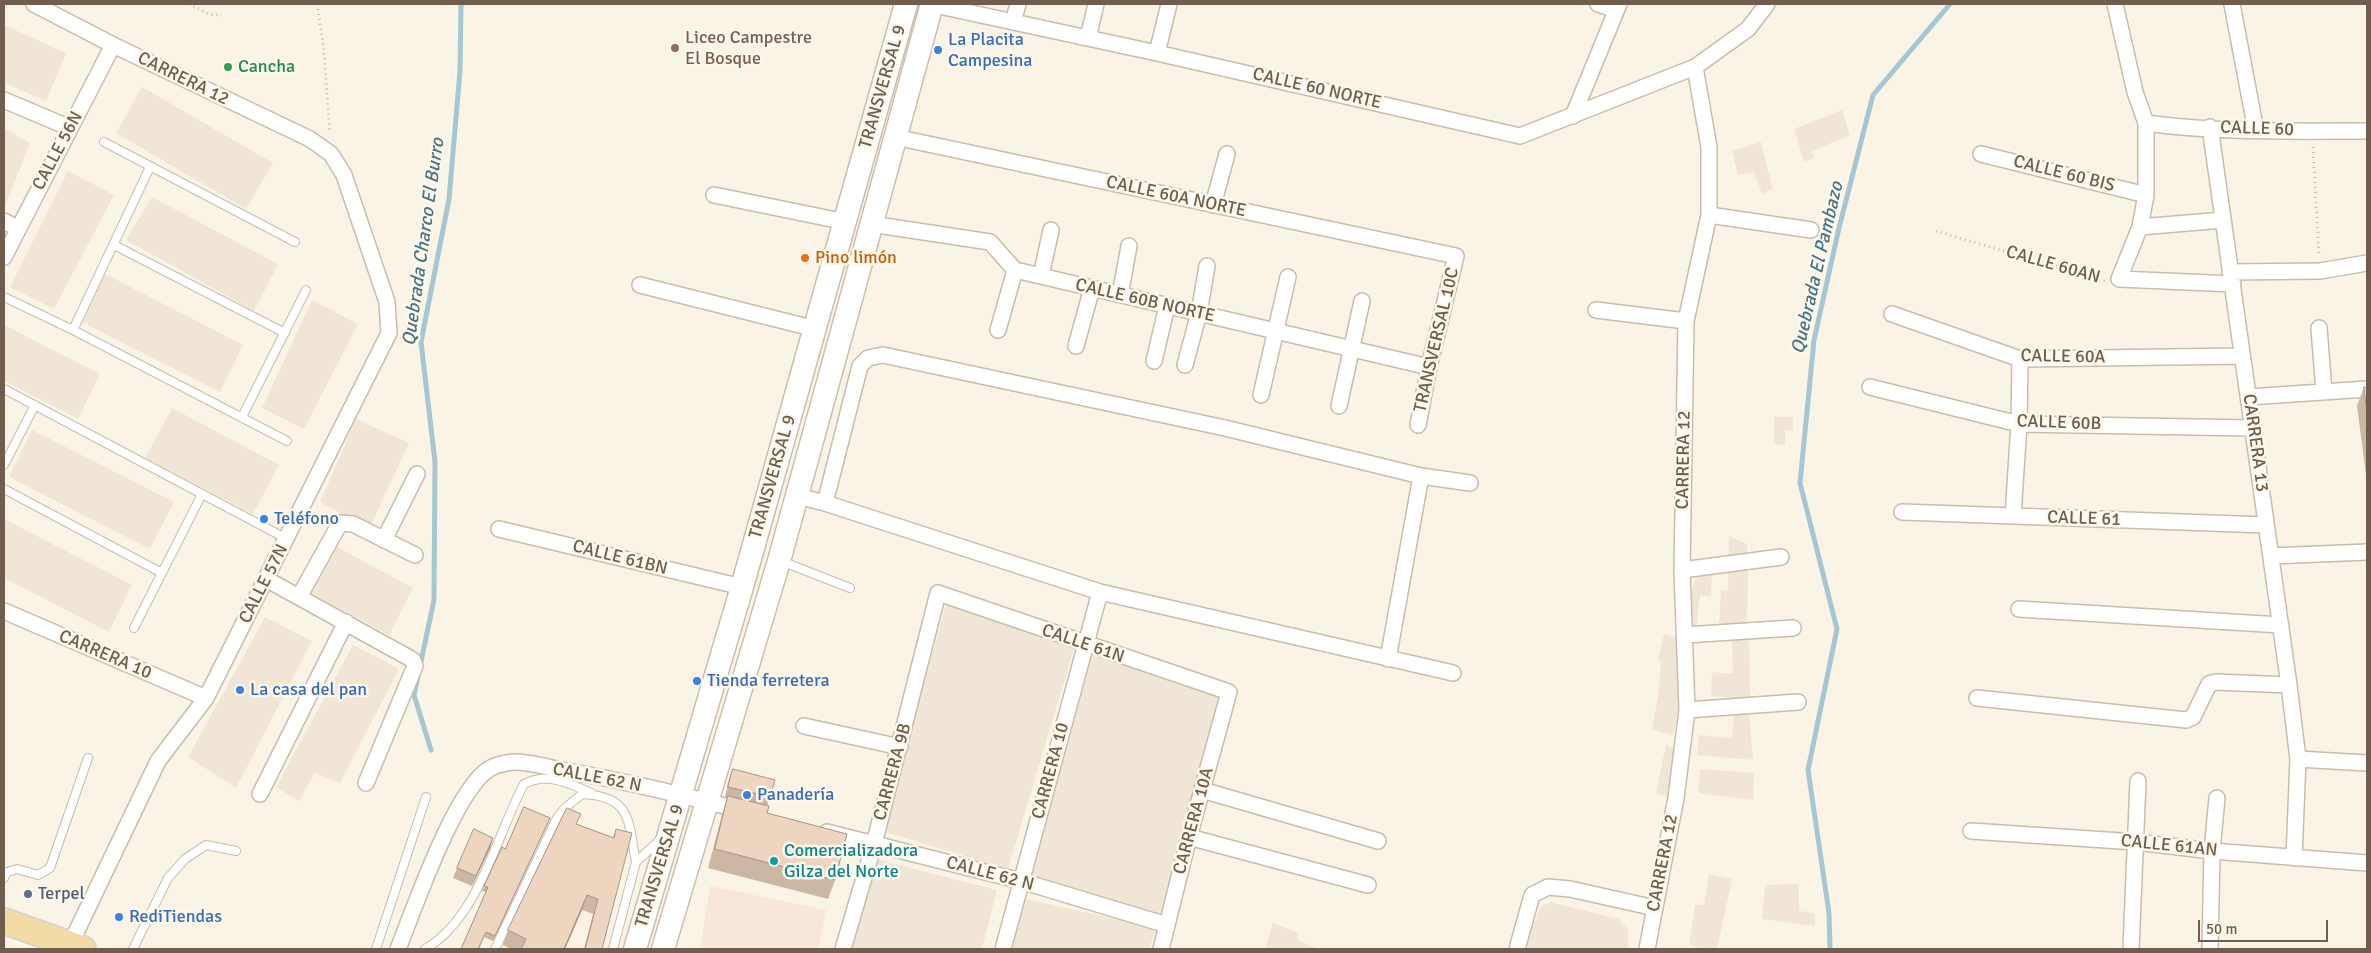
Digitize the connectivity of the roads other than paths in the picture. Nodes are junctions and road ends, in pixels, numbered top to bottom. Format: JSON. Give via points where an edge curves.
{"nodes":[{"id":1,"x":34,"y":4,"type":"edge"},
{"id":2,"x":906,"y":4,"type":"edge"},
{"id":3,"x":931,"y":4,"type":"edge"},
{"id":4,"x":1018,"y":4,"type":"edge"},
{"id":5,"x":1096,"y":4,"type":"edge"},
{"id":6,"x":1169,"y":4,"type":"edge"},
{"id":7,"x":1598,"y":4,"type":"edge"},
{"id":8,"x":1767,"y":4,"type":"edge"},
{"id":9,"x":2115,"y":4,"type":"edge"},
{"id":10,"x":2232,"y":4,"type":"edge"},
{"id":11,"x":1617,"y":7,"type":"edge"},
{"id":12,"x":1013,"y":22,"type":"junction"},
{"id":13,"x":1088,"y":38,"type":"junction"},
{"id":14,"x":113,"y":46,"type":"junction"},
{"id":15,"x":1157,"y":53,"type":"junction"},
{"id":16,"x":1695,"y":67,"type":"junction"},
{"id":17,"x":4,"y":100,"type":"edge"},
{"id":18,"x":1573,"y":116,"type":"junction"},
{"id":19,"x":2146,"y":123,"type":"junction"},
{"id":20,"x":70,"y":128,"type":"junction"},
{"id":21,"x":2210,"y":128,"type":"junction"},
{"id":22,"x":2256,"y":131,"type":"junction"},
{"id":23,"x":2367,"y":131,"type":"edge"},
{"id":24,"x":895,"y":137,"type":"junction"},
{"id":25,"x":104,"y":142,"type":"dead end"},
{"id":26,"x":331,"y":154,"type":"joint"},
{"id":27,"x":1227,"y":154,"type":"dead end"},
{"id":28,"x":1981,"y":154,"type":"dead end"},
{"id":29,"x":150,"y":167,"type":"junction"},
{"id":30,"x":714,"y":195,"type":"dead end"},
{"id":31,"x":2146,"y":195,"type":"junction"},
{"id":32,"x":1214,"y":205,"type":"junction"},
{"id":33,"x":1709,"y":215,"type":"junction"},
{"id":34,"x":2223,"y":220,"type":"junction"},
{"id":35,"x":846,"y":222,"type":"junction"},
{"id":36,"x":10,"y":224,"type":"edge"},
{"id":37,"x":871,"y":224,"type":"junction"},
{"id":38,"x":2140,"y":227,"type":"junction"},
{"id":39,"x":1051,"y":230,"type":"dead end"},
{"id":40,"x":1811,"y":230,"type":"dead end"},
{"id":41,"x":295,"y":242,"type":"dead end"},
{"id":42,"x":114,"y":245,"type":"junction"},
{"id":43,"x":1129,"y":246,"type":"dead end"},
{"id":44,"x":4,"y":256,"type":"edge"},
{"id":45,"x":1456,"y":256,"type":"joint"},
{"id":46,"x":2367,"y":263,"type":"edge"},
{"id":47,"x":1207,"y":266,"type":"dead end"},
{"id":48,"x":1015,"y":270,"type":"junction"},
{"id":49,"x":1041,"y":276,"type":"junction"},
{"id":50,"x":1288,"y":276,"type":"dead end"},
{"id":51,"x":2232,"y":278,"type":"junction"},
{"id":52,"x":640,"y":285,"type":"dead end"},
{"id":53,"x":1092,"y":288,"type":"junction"},
{"id":54,"x":306,"y":290,"type":"dead end"},
{"id":55,"x":1120,"y":295,"type":"junction"},
{"id":56,"x":4,"y":297,"type":"edge"},
{"id":57,"x":1362,"y":301,"type":"dead end"},
{"id":58,"x":1167,"y":306,"type":"junction"},
{"id":59,"x":1596,"y":310,"type":"dead end"},
{"id":60,"x":1199,"y":313,"type":"junction"},
{"id":61,"x":1892,"y":314,"type":"dead end"},
{"id":62,"x":1686,"y":321,"type":"junction"},
{"id":63,"x":2319,"y":328,"type":"dead end"},
{"id":64,"x":816,"y":329,"type":"junction"},
{"id":65,"x":73,"y":330,"type":"junction"},
{"id":66,"x":998,"y":330,"type":"dead end"},
{"id":67,"x":1276,"y":331,"type":"junction"},
{"id":68,"x":285,"y":332,"type":"junction"},
{"id":69,"x":1076,"y":346,"type":"dead end"},
{"id":70,"x":1351,"y":349,"type":"junction"},
{"id":71,"x":2242,"y":356,"type":"junction"},
{"id":72,"x":2020,"y":359,"type":"junction"},
{"id":73,"x":1154,"y":361,"type":"dead end"},
{"id":74,"x":1185,"y":365,"type":"dead end"},
{"id":75,"x":1429,"y":367,"type":"junction"},
{"id":76,"x":1870,"y":387,"type":"dead end"},
{"id":77,"x":4,"y":389,"type":"edge"},
{"id":78,"x":2367,"y":389,"type":"edge"},
{"id":79,"x":2324,"y":392,"type":"junction"},
{"id":80,"x":1262,"y":395,"type":"dead end"},
{"id":81,"x":2248,"y":396,"type":"junction"},
{"id":82,"x":35,"y":406,"type":"junction"},
{"id":83,"x":1339,"y":406,"type":"dead end"},
{"id":84,"x":242,"y":418,"type":"junction"},
{"id":85,"x":1418,"y":424,"type":"dead end"},
{"id":86,"x":2019,"y":424,"type":"junction"},
{"id":87,"x":2252,"y":428,"type":"junction"},
{"id":88,"x":286,"y":441,"type":"dead end"},
{"id":89,"x":4,"y":465,"type":"edge"},
{"id":90,"x":416,"y":474,"type":"dead end"},
{"id":91,"x":1421,"y":476,"type":"junction"},
{"id":92,"x":1470,"y":482,"type":"dead end"},
{"id":93,"x":4,"y":489,"type":"edge"},
{"id":94,"x":202,"y":494,"type":"junction"},
{"id":95,"x":797,"y":496,"type":"junction"},
{"id":96,"x":824,"y":503,"type":"junction"},
{"id":97,"x":1902,"y":512,"type":"dead end"},
{"id":98,"x":2013,"y":516,"type":"junction"},
{"id":99,"x":2266,"y":525,"type":"junction"},
{"id":100,"x":498,"y":529,"type":"dead end"},
{"id":101,"x":287,"y":539,"type":"junction"},
{"id":102,"x":384,"y":540,"type":"junction"},
{"id":103,"x":2367,"y":552,"type":"edge"},
{"id":104,"x":415,"y":556,"type":"dead end"},
{"id":105,"x":2271,"y":556,"type":"junction"},
{"id":106,"x":1781,"y":557,"type":"dead end"},
{"id":107,"x":779,"y":561,"type":"junction"},
{"id":108,"x":1682,"y":570,"type":"junction"},
{"id":109,"x":162,"y":573,"type":"junction"},
{"id":110,"x":266,"y":579,"type":"junction"},
{"id":111,"x":742,"y":587,"type":"junction"},
{"id":112,"x":850,"y":588,"type":"dead end"},
{"id":113,"x":1100,"y":592,"type":"junction"},
{"id":114,"x":938,"y":594,"type":"joint"},
{"id":115,"x":299,"y":597,"type":"junction"},
{"id":116,"x":2019,"y":609,"type":"dead end"},
{"id":117,"x":4,"y":611,"type":"edge"},
{"id":118,"x":346,"y":622,"type":"junction"},
{"id":119,"x":2281,"y":625,"type":"junction"},
{"id":120,"x":134,"y":628,"type":"dead end"},
{"id":121,"x":1793,"y":628,"type":"dead end"},
{"id":122,"x":1685,"y":635,"type":"junction"},
{"id":123,"x":1085,"y":645,"type":"junction"},
{"id":124,"x":1388,"y":659,"type":"junction"},
{"id":125,"x":1453,"y":673,"type":"dead end"},
{"id":126,"x":2289,"y":684,"type":"junction"},
{"id":127,"x":1228,"y":692,"type":"joint"},
{"id":128,"x":206,"y":698,"type":"junction"},
{"id":129,"x":1977,"y":698,"type":"dead end"},
{"id":130,"x":1798,"y":702,"type":"dead end"},
{"id":131,"x":1687,"y":710,"type":"junction"},
{"id":132,"x":804,"y":726,"type":"dead end"},
{"id":133,"x":900,"y":747,"type":"junction"},
{"id":134,"x":88,"y":758,"type":"dead end"},
{"id":135,"x":2298,"y":759,"type":"junction"},
{"id":136,"x":2367,"y":763,"type":"edge"},
{"id":137,"x":2138,"y":781,"type":"dead end"},
{"id":138,"x":366,"y":783,"type":"dead end"},
{"id":139,"x":1202,"y":790,"type":"junction"},
{"id":140,"x":260,"y":794,"type":"dead end"},
{"id":141,"x":593,"y":794,"type":"junction"},
{"id":142,"x":681,"y":795,"type":"junction"},
{"id":143,"x":426,"y":796,"type":"dead end"},
{"id":144,"x":2217,"y":798,"type":"dead end"},
{"id":145,"x":707,"y":802,"type":"junction"},
{"id":146,"x":763,"y":816,"type":"edge"},
{"id":147,"x":672,"y":825,"type":"junction"},
{"id":148,"x":809,"y":828,"type":"edge"},
{"id":149,"x":1971,"y":831,"type":"dead end"},
{"id":150,"x":1188,"y":837,"type":"junction"},
{"id":151,"x":1378,"y":841,"type":"dead end"},
{"id":152,"x":2136,"y":842,"type":"junction"},
{"id":153,"x":874,"y":844,"type":"junction"},
{"id":154,"x":236,"y":850,"type":"dead end"},
{"id":155,"x":2212,"y":851,"type":"junction"},
{"id":156,"x":2294,"y":858,"type":"junction"},
{"id":157,"x":636,"y":862,"type":"junction"},
{"id":158,"x":2367,"y":863,"type":"edge"},
{"id":159,"x":4,"y":878,"type":"edge"},
{"id":160,"x":1021,"y":882,"type":"junction"},
{"id":161,"x":1368,"y":885,"type":"dead end"},
{"id":162,"x":1655,"y":908,"type":"junction"},
{"id":163,"x":4,"y":921,"type":"edge"},
{"id":164,"x":1168,"y":925,"type":"junction"},
{"id":165,"x":77,"y":947,"type":"edge"},
{"id":166,"x":134,"y":949,"type":"edge"},
{"id":167,"x":376,"y":949,"type":"edge"},
{"id":168,"x":398,"y":949,"type":"edge"},
{"id":169,"x":425,"y":949,"type":"edge"},
{"id":170,"x":495,"y":949,"type":"edge"},
{"id":171,"x":613,"y":949,"type":"edge"},
{"id":172,"x":635,"y":949,"type":"edge"},
{"id":173,"x":663,"y":949,"type":"edge"},
{"id":174,"x":843,"y":949,"type":"edge"},
{"id":175,"x":1003,"y":949,"type":"edge"},
{"id":176,"x":1161,"y":949,"type":"edge"},
{"id":177,"x":1517,"y":949,"type":"edge"},
{"id":178,"x":1647,"y":949,"type":"edge"},
{"id":179,"x":2131,"y":949,"type":"edge"},
{"id":180,"x":2210,"y":949,"type":"edge"}],
"edges":[{"from":1,"to":14,"type":"street","name":"CARRERA 12"},
{"from":2,"to":35,"type":"main road","name":"TRANSVERSAL 9"},
{"from":3,"to":12,"type":"street","name":"CALLE 60 NORTE"},
{"from":3,"to":24,"type":"main road","name":"TRANSVERSAL 9"},
{"from":4,"to":12,"type":"street"},
{"from":5,"to":13,"type":"street"},
{"from":6,"to":15,"type":"street"},
{"from":7,"to":11,"type":"street"},
{"from":8,"to":16,"type":"street","via":[[1748,29]]},
{"from":9,"to":19,"type":"street","via":[[2135,92]]},
{"from":10,"to":22,"type":"street"},
{"from":11,"to":18,"type":"street"},
{"from":12,"to":13,"type":"street","name":"CALLE 60 NORTE"},
{"from":13,"to":15,"type":"street","name":"CALLE 60 NORTE"},
{"from":14,"to":20,"type":"street","name":"CALLE 56N"},
{"from":14,"to":26,"type":"street","name":"CARRERA 12","via":[[310,139]]},
{"from":15,"to":18,"type":"street","name":"CALLE 60 NORTE","via":[[1520,136]]},
{"from":16,"to":18,"type":"street","name":"CALLE 60 NORTE"},
{"from":16,"to":33,"type":"street","name":"CARRERA 12","via":[[1709,147]]},
{"from":17,"to":20,"type":"street"},
{"from":19,"to":21,"type":"street","name":"CALLE 60"},
{"from":19,"to":31,"type":"street"},
{"from":20,"to":36,"type":"street","name":"CALLE 56N"},
{"from":21,"to":22,"type":"street","name":"CALLE 60"},
{"from":21,"to":34,"type":"street","name":"CARRERA 13"},
{"from":22,"to":23,"type":"street","name":"CALLE 60"},
{"from":24,"to":32,"type":"street","name":"CALLE 60A NORTE"},
{"from":24,"to":37,"type":"main road","name":"TRANSVERSAL 9"},
{"from":25,"to":29,"type":"lane"},
{"from":26,"to":101,"type":"street","name":"CALLE 57N","via":[[344,175],[388,302],[389,333]]},
{"from":27,"to":32,"type":"street"},
{"from":28,"to":31,"type":"street","name":"CALLE 60 BIS"},
{"from":29,"to":41,"type":"lane"},
{"from":29,"to":42,"type":"lane"},
{"from":30,"to":35,"type":"street"},
{"from":31,"to":38,"type":"street"},
{"from":32,"to":45,"type":"street","name":"CALLE 60A NORTE"},
{"from":33,"to":40,"type":"street"},
{"from":33,"to":62,"type":"street","name":"CARRERA 12"},
{"from":34,"to":38,"type":"street"},
{"from":34,"to":51,"type":"street","name":"CARRERA 13"},
{"from":35,"to":64,"type":"main road","name":"TRANSVERSAL 9"},
{"from":36,"to":44,"type":"street","name":"CALLE 56N"},
{"from":37,"to":48,"type":"street","via":[[990,242]]},
{"from":37,"to":95,"type":"main road","name":"TRANSVERSAL 9"},
{"from":38,"to":51,"type":"street","name":"CALLE 60AN","via":[[2119,279]]},
{"from":39,"to":49,"type":"street"},
{"from":42,"to":65,"type":"lane"},
{"from":42,"to":68,"type":"lane"},
{"from":43,"to":55,"type":"street"},
{"from":45,"to":75,"type":"street","name":"TRANSVERSAL 10C"},
{"from":46,"to":51,"type":"street","name":"CALLE 60AN","via":[[2320,271]]},
{"from":47,"to":60,"type":"street"},
{"from":48,"to":49,"type":"street","name":"CALLE 60B NORTE"},
{"from":48,"to":66,"type":"street"},
{"from":49,"to":53,"type":"street","name":"CALLE 60B NORTE"},
{"from":50,"to":67,"type":"street"},
{"from":51,"to":71,"type":"street","name":"CARRERA 13"},
{"from":52,"to":64,"type":"street"},
{"from":53,"to":55,"type":"street","name":"CALLE 60B NORTE"},
{"from":53,"to":69,"type":"street"},
{"from":54,"to":68,"type":"lane"},
{"from":55,"to":58,"type":"street","name":"CALLE 60B NORTE"},
{"from":56,"to":65,"type":"lane"},
{"from":57,"to":70,"type":"street"},
{"from":58,"to":60,"type":"street","name":"CALLE 60B NORTE"},
{"from":58,"to":73,"type":"street"},
{"from":59,"to":62,"type":"street"},
{"from":60,"to":67,"type":"street","name":"CALLE 60B NORTE"},
{"from":60,"to":74,"type":"street"},
{"from":61,"to":72,"type":"street","name":"CALLE 60A"},
{"from":62,"to":108,"type":"street","name":"CARRERA 12"},
{"from":63,"to":79,"type":"street"},
{"from":64,"to":111,"type":"main road","name":"TRANSVERSAL 9"},
{"from":65,"to":84,"type":"lane"},
{"from":67,"to":70,"type":"street","name":"CALLE 60B NORTE"},
{"from":67,"to":80,"type":"street"},
{"from":68,"to":84,"type":"lane"},
{"from":70,"to":75,"type":"street","name":"CALLE 60B NORTE"},
{"from":70,"to":83,"type":"street"},
{"from":71,"to":72,"type":"street","name":"CALLE 60A"},
{"from":71,"to":81,"type":"street","name":"CARRERA 13"},
{"from":72,"to":86,"type":"street"},
{"from":75,"to":85,"type":"street","name":"TRANSVERSAL 10C"},
{"from":76,"to":86,"type":"street","name":"CALLE 60B"},
{"from":77,"to":82,"type":"lane"},
{"from":78,"to":79,"type":"street"},
{"from":79,"to":81,"type":"street"},
{"from":81,"to":87,"type":"street","name":"CARRERA 13"},
{"from":82,"to":89,"type":"lane"},
{"from":82,"to":94,"type":"lane"},
{"from":84,"to":88,"type":"lane"},
{"from":86,"to":87,"type":"street","name":"CALLE 60B"},
{"from":86,"to":98,"type":"street"},
{"from":87,"to":99,"type":"street","name":"CARRERA 13"},
{"from":90,"to":102,"type":"street"},
{"from":91,"to":92,"type":"street"},
{"from":91,"to":96,"type":"street","via":[[1225,428],[883,355],[868,358],[860,366]]},
{"from":91,"to":124,"type":"street"},
{"from":93,"to":109,"type":"lane"},
{"from":94,"to":101,"type":"lane"},
{"from":94,"to":109,"type":"lane"},
{"from":95,"to":96,"type":"street"},
{"from":95,"to":107,"type":"main road","name":"TRANSVERSAL 9"},
{"from":96,"to":113,"type":"street"},
{"from":97,"to":98,"type":"street","name":"CALLE 61"},
{"from":98,"to":99,"type":"street","name":"CALLE 61"},
{"from":99,"to":105,"type":"street","name":"CARRERA 13"},
{"from":100,"to":111,"type":"street","name":"CALLE 61BN"},
{"from":101,"to":110,"type":"street","name":"CALLE 57N"},
{"from":102,"to":104,"type":"street"},
{"from":102,"to":115,"type":"street","via":[[353,524],[340,523]]},
{"from":103,"to":105,"type":"street"},
{"from":105,"to":119,"type":"street","name":"CARRERA 13"},
{"from":106,"to":108,"type":"street"},
{"from":107,"to":112,"type":"lane"},
{"from":107,"to":145,"type":"main road","name":"TRANSVERSAL 9"},
{"from":108,"to":122,"type":"street","name":"CARRERA 12"},
{"from":109,"to":120,"type":"lane"},
{"from":110,"to":115,"type":"street"},
{"from":110,"to":128,"type":"street","name":"CALLE 57N"},
{"from":111,"to":142,"type":"main road","name":"TRANSVERSAL 9"},
{"from":113,"to":123,"type":"street","name":"CARRERA 10"},
{"from":113,"to":124,"type":"street"},
{"from":114,"to":123,"type":"street","name":"CALLE 61N"},
{"from":114,"to":133,"type":"street","name":"CARRERA 9B"},
{"from":115,"to":118,"type":"street"},
{"from":116,"to":119,"type":"street"},
{"from":117,"to":128,"type":"street","name":"CARRERA 10"},
{"from":118,"to":138,"type":"street","via":[[413,660],[415,666]]},
{"from":118,"to":140,"type":"street"},
{"from":119,"to":126,"type":"street","name":"CARRERA 13"},
{"from":121,"to":122,"type":"street"},
{"from":122,"to":131,"type":"street","name":"CARRERA 12"},
{"from":123,"to":127,"type":"street","name":"CALLE 61N"},
{"from":123,"to":160,"type":"street","name":"CARRERA 10"},
{"from":124,"to":125,"type":"street"},
{"from":126,"to":129,"type":"street","via":[[2209,684],[2192,717],[2186,720]]},
{"from":126,"to":135,"type":"street","name":"CARRERA 13"},
{"from":127,"to":139,"type":"street","name":"CARRERA 10A"},
{"from":128,"to":165,"type":"street","name":"CALLE 57N","via":[[158,762]]},
{"from":130,"to":131,"type":"street"},
{"from":131,"to":162,"type":"street","name":"CARRERA 12","via":[[1676,798]]},
{"from":132,"to":133,"type":"street"},
{"from":133,"to":153,"type":"street","name":"CARRERA 9B"},
{"from":134,"to":159,"type":"lane","via":[[50,868],[38,875],[18,869],[7,872]]},
{"from":135,"to":136,"type":"street"},
{"from":135,"to":156,"type":"street","name":"CARRERA 13"},
{"from":137,"to":152,"type":"street"},
{"from":139,"to":150,"type":"street","name":"CARRERA 10A"},
{"from":139,"to":151,"type":"street"},
{"from":141,"to":157,"type":"lane","via":[[611,801],[624,812],[632,829]]},
{"from":141,"to":169,"type":"lane","via":[[562,781],[541,778],[524,784],[471,901],[445,933]]},
{"from":141,"to":170,"type":"lane","via":[[582,794],[572,800],[558,818]]},
{"from":142,"to":145,"type":"street","name":"CALLE 62 N"},
{"from":142,"to":147,"type":"main road","name":"TRANSVERSAL 9"},
{"from":142,"to":168,"type":"street","name":"CALLE 62 N","via":[[514,762],[490,768],[472,784],[458,810],[432,863]]},
{"from":143,"to":167,"type":"lane"},
{"from":144,"to":155,"type":"street"},
{"from":145,"to":146,"type":"street","name":"CALLE 62 N"},
{"from":145,"to":173,"type":"main road","name":"TRANSVERSAL 9"},
{"from":147,"to":157,"type":"lane","via":[[668,833]]},
{"from":147,"to":172,"type":"main road","name":"TRANSVERSAL 9"},
{"from":148,"to":153,"type":"street","name":"CALLE 62 N"},
{"from":149,"to":152,"type":"street","name":"CALLE 61AN"},
{"from":150,"to":161,"type":"street"},
{"from":150,"to":164,"type":"street","name":"CARRERA 10A"},
{"from":152,"to":155,"type":"street","name":"CALLE 61AN"},
{"from":152,"to":179,"type":"street"},
{"from":153,"to":160,"type":"street","name":"CALLE 62 N"},
{"from":153,"to":174,"type":"street","name":"CARRERA 9B"},
{"from":154,"to":166,"type":"lane","via":[[206,845],[185,859],[168,878]]},
{"from":155,"to":156,"type":"street","name":"CALLE 61AN"},
{"from":155,"to":180,"type":"street"},
{"from":156,"to":158,"type":"street","name":"CALLE 61AN"},
{"from":157,"to":171,"type":"lane"},
{"from":160,"to":164,"type":"street","name":"CALLE 62 N"},
{"from":160,"to":175,"type":"street","name":"CARRERA 10"},
{"from":162,"to":177,"type":"street","via":[[1548,887],[1532,895]]},
{"from":162,"to":178,"type":"street","name":"CARRERA 12"},
{"from":163,"to":165,"type":"main road"},
{"from":164,"to":176,"type":"street","name":"CARRERA 10A"}]}
